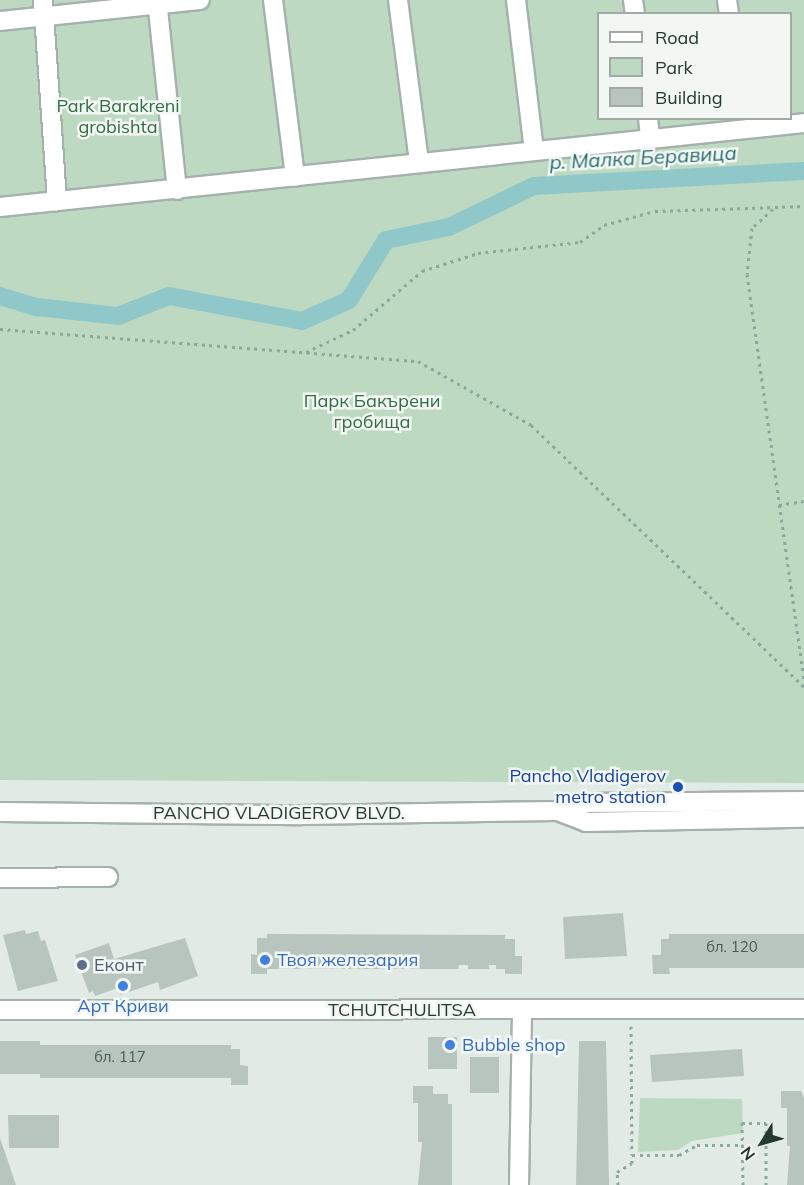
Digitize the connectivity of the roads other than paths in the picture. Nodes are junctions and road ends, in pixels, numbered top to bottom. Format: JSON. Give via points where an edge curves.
{"nodes":[{"id":1,"x":200,"y":0,"type":"edge"},
{"id":2,"x":273,"y":0,"type":"edge"},
{"id":3,"x":398,"y":0,"type":"edge"},
{"id":4,"x":516,"y":0,"type":"edge"},
{"id":5,"x":157,"y":2,"type":"edge"},
{"id":6,"x":44,"y":8,"type":"edge"},
{"id":7,"x":0,"y":21,"type":"edge"},
{"id":8,"x":648,"y":120,"type":"edge"},
{"id":9,"x":804,"y":123,"type":"edge"},
{"id":10,"x":741,"y":124,"type":"edge"},
{"id":11,"x":650,"y":137,"type":"junction"},
{"id":12,"x":534,"y":150,"type":"junction"},
{"id":13,"x":419,"y":162,"type":"junction"},
{"id":14,"x":295,"y":177,"type":"junction"},
{"id":15,"x":177,"y":190,"type":"junction"},
{"id":16,"x":57,"y":202,"type":"junction"},
{"id":17,"x":0,"y":207,"type":"edge"},
{"id":18,"x":804,"y":801,"type":"edge"},
{"id":19,"x":558,"y":811,"type":"junction"},
{"id":20,"x":0,"y":812,"type":"edge"},
{"id":21,"x":804,"y":818,"type":"edge"},
{"id":22,"x":0,"y":878,"type":"edge"},
{"id":23,"x":108,"y":878,"type":"dead end"},
{"id":24,"x":804,"y":1009,"type":"edge"},
{"id":25,"x":0,"y":1010,"type":"edge"},
{"id":26,"x":522,"y":1010,"type":"junction"},
{"id":27,"x":519,"y":1185,"type":"edge"}],
"edges":[{"from":1,"to":5,"type":"street"},
{"from":2,"to":14,"type":"street"},
{"from":3,"to":13,"type":"street"},
{"from":4,"to":12,"type":"street"},
{"from":5,"to":6,"type":"street"},
{"from":5,"to":15,"type":"street"},
{"from":6,"to":7,"type":"street"},
{"from":6,"to":16,"type":"street"},
{"from":8,"to":11,"type":"street"},
{"from":9,"to":10,"type":"street"},
{"from":10,"to":11,"type":"street"},
{"from":11,"to":12,"type":"street"},
{"from":12,"to":13,"type":"street"},
{"from":13,"to":14,"type":"street"},
{"from":14,"to":15,"type":"street"},
{"from":15,"to":16,"type":"street"},
{"from":16,"to":17,"type":"street"},
{"from":18,"to":19,"type":"street","name":"PANCHO VLADIGEROV BLVD.","via":[[581,803]]},
{"from":19,"to":20,"type":"street","name":"PANCHO VLADIGEROV BLVD.","via":[[301,815]]},
{"from":19,"to":21,"type":"street","name":"PANCHO VLADIGEROV BLVD.","via":[[586,822]]},
{"from":22,"to":23,"type":"street"},
{"from":24,"to":26,"type":"street","name":"TCHUTCHULITSA"},
{"from":25,"to":26,"type":"street","name":"TCHUTCHULITSA"},
{"from":26,"to":27,"type":"street"}]}
